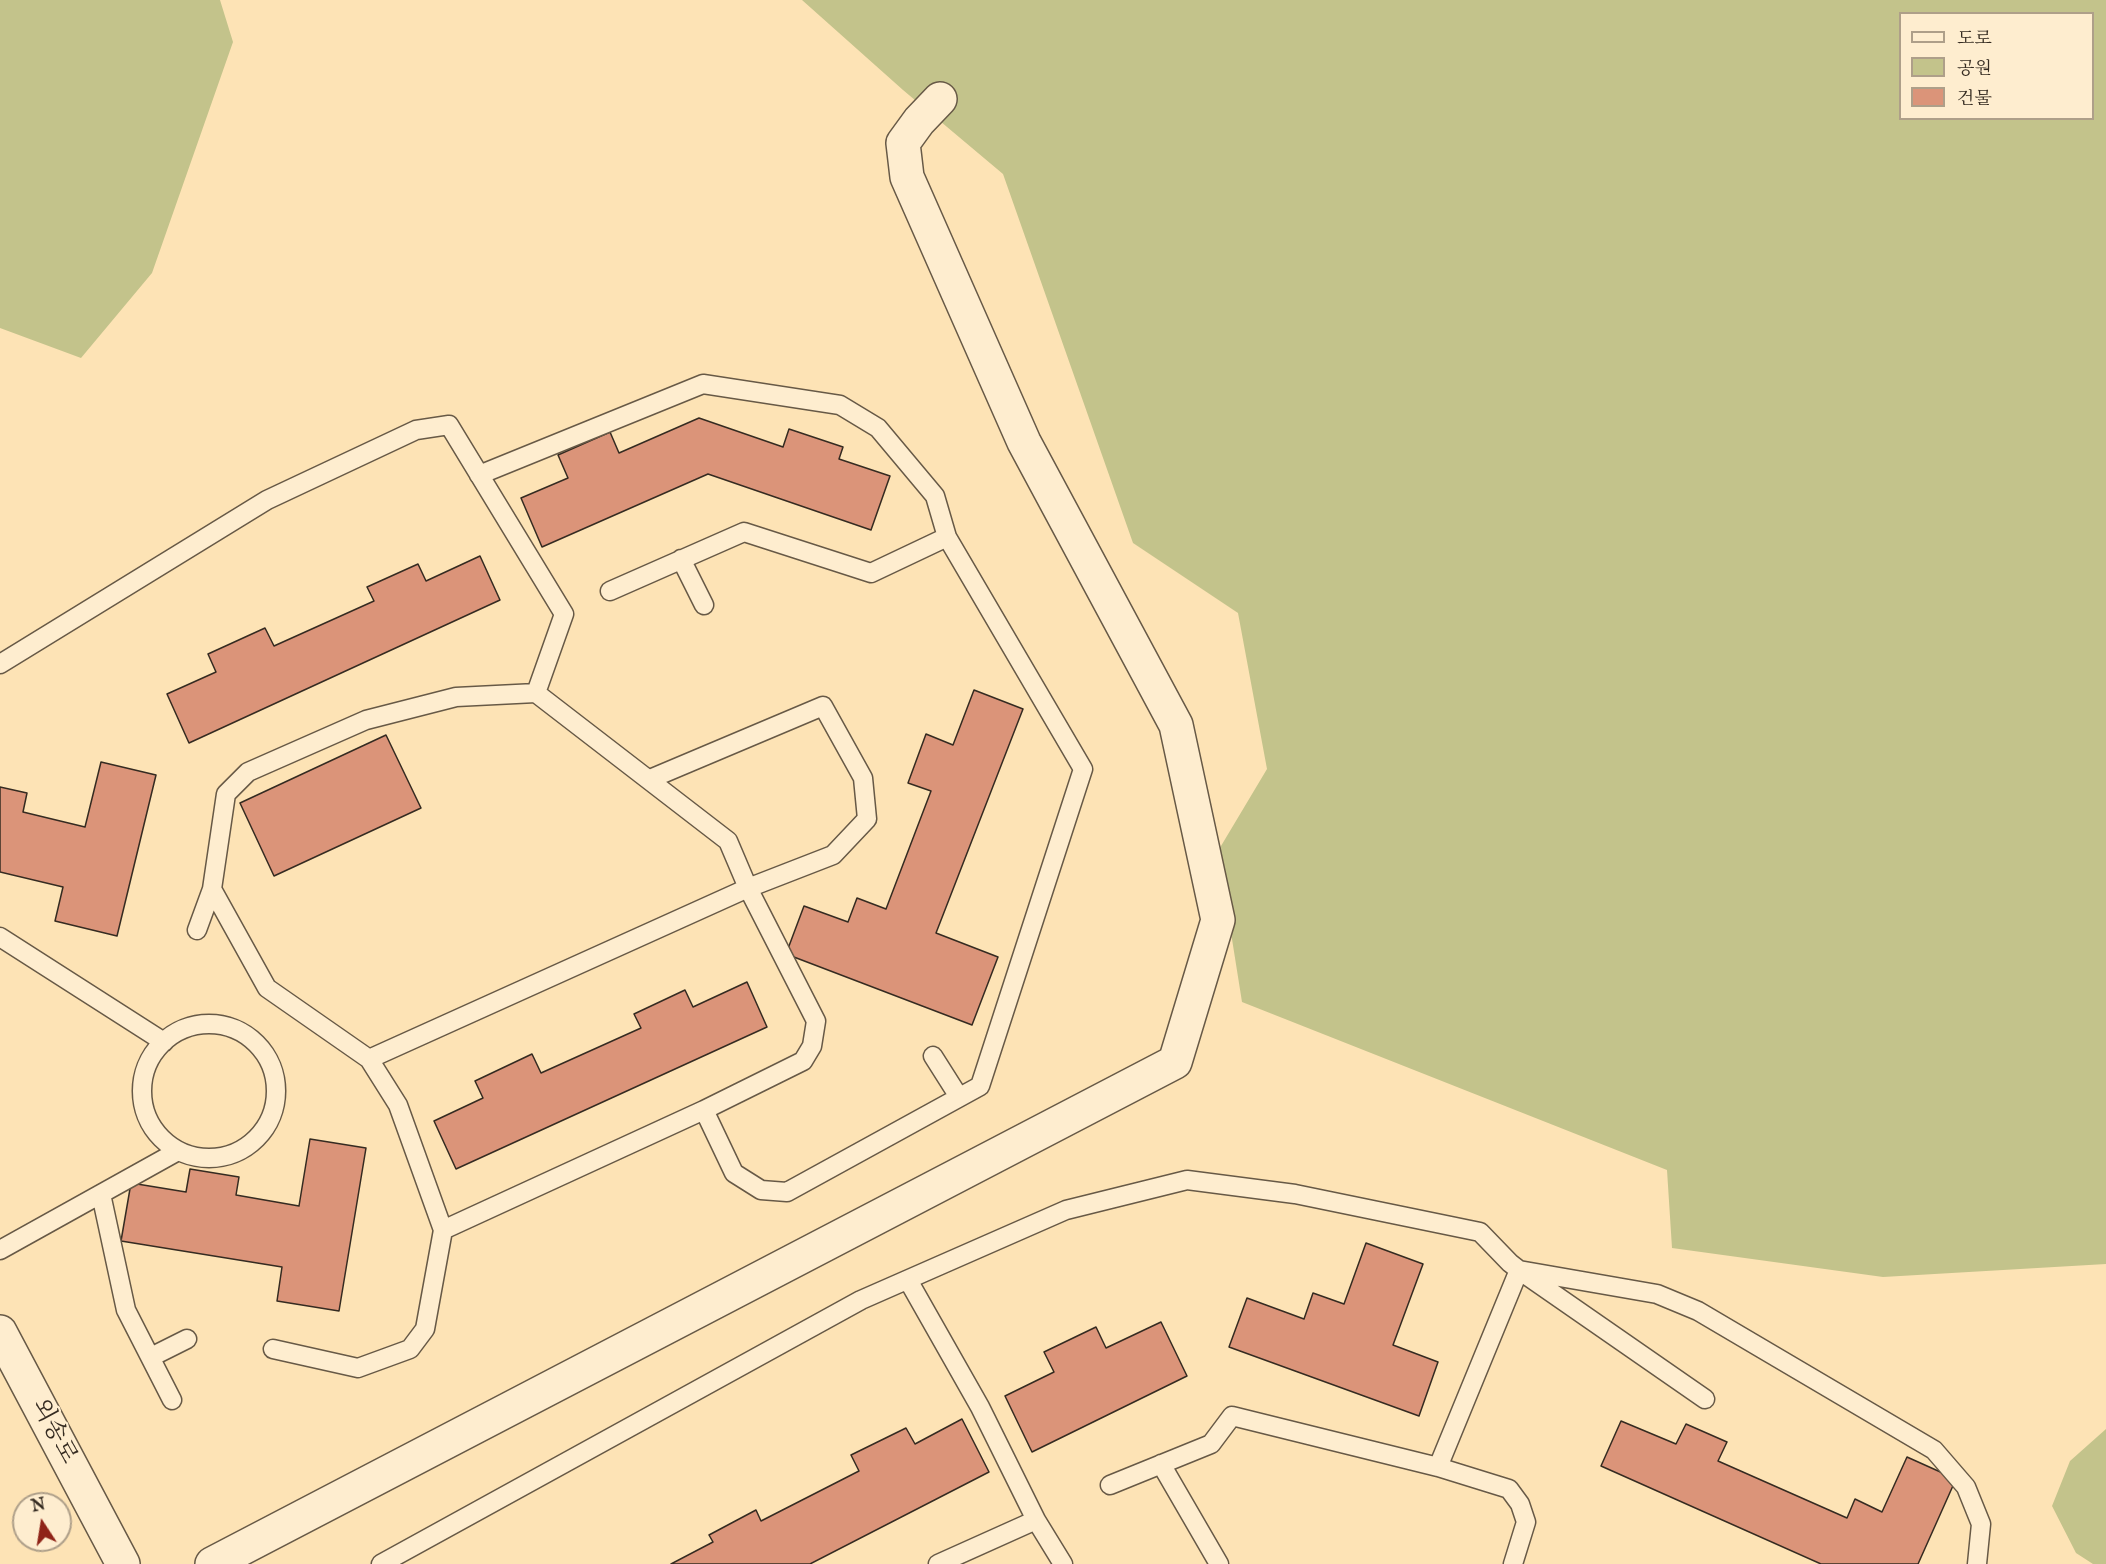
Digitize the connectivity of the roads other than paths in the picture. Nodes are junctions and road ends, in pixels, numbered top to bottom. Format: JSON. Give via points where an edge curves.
{"nodes":[{"id":1,"x":940,"y":99,"type":"dead end"},
{"id":2,"x":479,"y":475,"type":"junction"},
{"id":3,"x":947,"y":537,"type":"junction"},
{"id":4,"x":681,"y":559,"type":"junction"},
{"id":5,"x":610,"y":591,"type":"dead end"},
{"id":6,"x":704,"y":605,"type":"dead end"},
{"id":7,"x":0,"y":664,"type":"edge"},
{"id":8,"x":536,"y":693,"type":"junction"},
{"id":9,"x":650,"y":779,"type":"junction"},
{"id":10,"x":748,"y":888,"type":"junction"},
{"id":11,"x":212,"y":889,"type":"junction"},
{"id":12,"x":197,"y":930,"type":"dead end"},
{"id":13,"x":0,"y":937,"type":"edge"},
{"id":14,"x":164,"y":1042,"type":"junction"},
{"id":15,"x":933,"y":1056,"type":"dead end"},
{"id":16,"x":369,"y":1059,"type":"junction"},
{"id":17,"x":959,"y":1097,"type":"junction"},
{"id":18,"x":704,"y":1110,"type":"junction"},
{"id":19,"x":178,"y":1151,"type":"junction"},
{"id":20,"x":101,"y":1194,"type":"junction"},
{"id":21,"x":443,"y":1230,"type":"junction"},
{"id":22,"x":0,"y":1250,"type":"edge"},
{"id":23,"x":1519,"y":1270,"type":"junction"},
{"id":24,"x":908,"y":1280,"type":"junction"},
{"id":25,"x":0,"y":1332,"type":"edge"},
{"id":26,"x":187,"y":1339,"type":"dead end"},
{"id":27,"x":273,"y":1349,"type":"dead end"},
{"id":28,"x":151,"y":1357,"type":"junction"},
{"id":29,"x":1705,"y":1399,"type":"dead end"},
{"id":30,"x":172,"y":1400,"type":"dead end"},
{"id":31,"x":1161,"y":1464,"type":"junction"},
{"id":32,"x":1438,"y":1467,"type":"junction"},
{"id":33,"x":1110,"y":1485,"type":"dead end"},
{"id":34,"x":1036,"y":1520,"type":"junction"},
{"id":35,"x":123,"y":1564,"type":"edge"},
{"id":36,"x":212,"y":1564,"type":"edge"},
{"id":37,"x":381,"y":1564,"type":"edge"},
{"id":38,"x":938,"y":1564,"type":"edge"},
{"id":39,"x":1063,"y":1564,"type":"edge"},
{"id":40,"x":1219,"y":1564,"type":"edge"},
{"id":41,"x":1513,"y":1564,"type":"edge"},
{"id":42,"x":1977,"y":1564,"type":"edge"}],
"edges":[{"from":1,"to":36,"type":"street","via":[[903,143],[907,177],[1024,442],[1176,725],[1218,920],[1175,1062]]},
{"from":2,"to":3,"type":"lane","via":[[703,384],[840,405],[878,428],[935,496]]},
{"from":2,"to":7,"type":"lane","via":[[449,425],[416,430],[267,500]]},
{"from":2,"to":8,"type":"lane","via":[[564,614]]},
{"from":3,"to":4,"type":"lane","via":[[871,573],[744,532]]},
{"from":3,"to":17,"type":"lane","via":[[1083,768],[980,1086]]},
{"from":4,"to":5,"type":"lane"},
{"from":4,"to":6,"type":"lane"},
{"from":8,"to":9,"type":"lane"},
{"from":8,"to":11,"type":"lane","via":[[456,697],[366,720],[248,772],[226,794]]},
{"from":9,"to":10,"type":"lane","via":[[728,841]]},
{"from":9,"to":10,"type":"lane","via":[[823,706],[863,778],[867,819],[833,855]]},
{"from":10,"to":16,"type":"lane"},
{"from":10,"to":18,"type":"lane","via":[[816,1021],[813,1046],[803,1061]]},
{"from":11,"to":12,"type":"lane"},
{"from":11,"to":16,"type":"lane","via":[[267,988]]},
{"from":13,"to":14,"type":"lane"},
{"from":14,"to":19,"type":"lane","via":[[147,1064],[141,1085],[143,1107],[152,1128]]},
{"from":14,"to":19,"type":"lane","via":[[177,1032],[198,1025],[220,1025],[242,1032],[271,1065],[276,1088],[274,1110],[264,1130],[249,1146],[229,1156],[207,1158]]},
{"from":15,"to":17,"type":"lane"},
{"from":16,"to":21,"type":"lane","via":[[398,1105]]},
{"from":17,"to":18,"type":"lane","via":[[788,1192],[761,1190],[734,1173]]},
{"from":18,"to":21,"type":"lane"},
{"from":19,"to":20,"type":"lane"},
{"from":20,"to":22,"type":"lane"},
{"from":20,"to":28,"type":"lane","via":[[126,1310]]},
{"from":21,"to":27,"type":"lane","via":[[425,1329],[410,1349],[358,1368]]},
{"from":23,"to":24,"type":"lane","via":[[1480,1232],[1295,1194],[1187,1180],[1066,1210]]},
{"from":23,"to":29,"type":"lane"},
{"from":23,"to":32,"type":"lane"},
{"from":23,"to":42,"type":"lane","via":[[1657,1294],[1698,1311],[1934,1450],[1966,1487],[1974,1505],[1981,1524]]},
{"from":24,"to":34,"type":"lane","via":[[980,1407]]},
{"from":24,"to":37,"type":"lane","via":[[861,1300]]},
{"from":25,"to":35,"type":"street","name":"외송로"},
{"from":26,"to":28,"type":"lane"},
{"from":28,"to":30,"type":"lane"},
{"from":31,"to":32,"type":"lane","via":[[1211,1444],[1232,1416]]},
{"from":31,"to":33,"type":"lane"},
{"from":31,"to":40,"type":"lane"},
{"from":32,"to":41,"type":"lane","via":[[1509,1489],[1526,1521]]},
{"from":34,"to":38,"type":"lane"},
{"from":34,"to":39,"type":"lane"}]}
